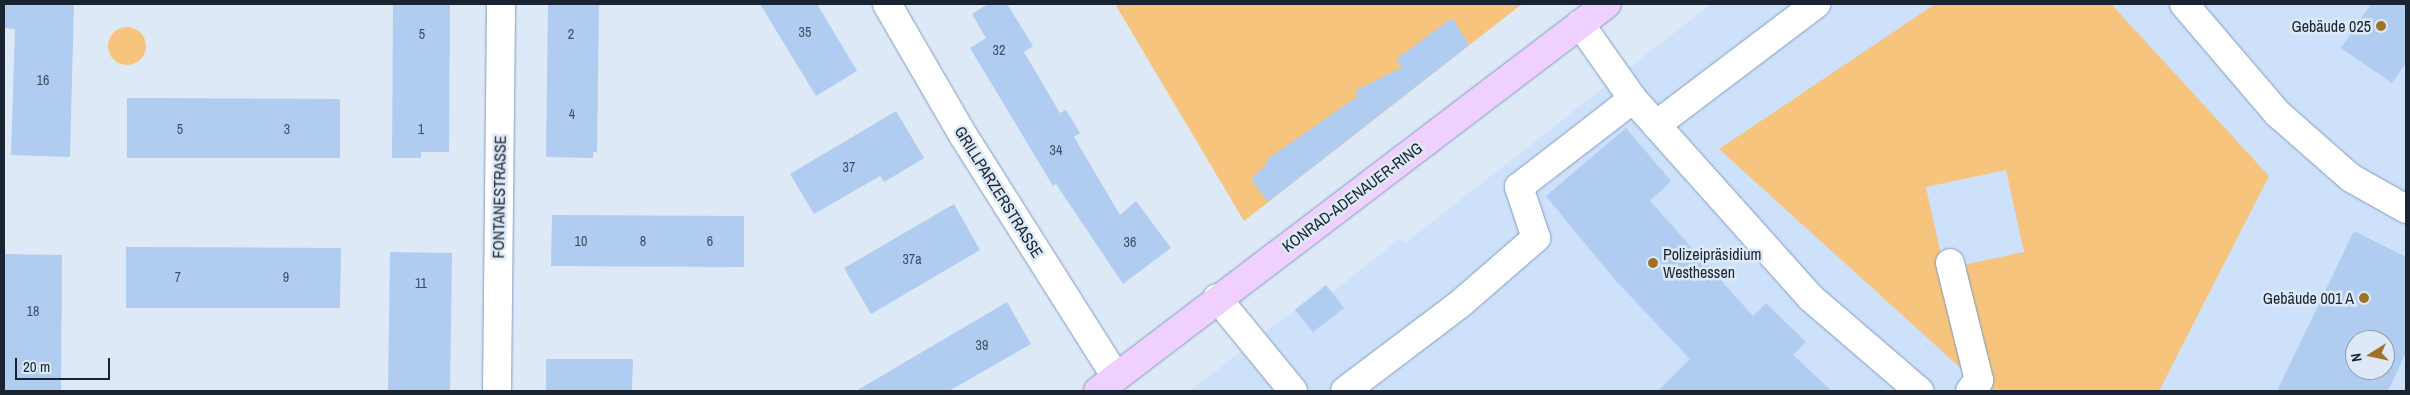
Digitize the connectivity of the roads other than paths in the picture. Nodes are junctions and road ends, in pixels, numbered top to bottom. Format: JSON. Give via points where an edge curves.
{"nodes":[{"id":1,"x":501,"y":4,"type":"edge"},
{"id":2,"x":887,"y":4,"type":"edge"},
{"id":3,"x":1607,"y":4,"type":"edge"},
{"id":4,"x":1816,"y":4,"type":"edge"},
{"id":5,"x":2184,"y":4,"type":"edge"},
{"id":6,"x":1580,"y":24,"type":"junction"},
{"id":7,"x":1633,"y":99,"type":"junction"},
{"id":8,"x":1656,"y":125,"type":"junction"},
{"id":9,"x":2406,"y":209,"type":"edge"},
{"id":10,"x":1950,"y":264,"type":"dead end"},
{"id":11,"x":1217,"y":298,"type":"junction"},
{"id":12,"x":1107,"y":384,"type":"edge"},
{"id":13,"x":497,"y":391,"type":"edge"},
{"id":14,"x":1293,"y":391,"type":"edge"},
{"id":15,"x":1345,"y":391,"type":"edge"},
{"id":16,"x":1919,"y":391,"type":"edge"},
{"id":17,"x":1970,"y":391,"type":"edge"}],
"edges":[{"from":1,"to":13,"type":"street","name":"FONTANESTRASSE"},
{"from":2,"to":12,"type":"street","name":"GRILLPARZERSTRASSE"},
{"from":3,"to":6,"type":"main road","name":"KONRAD-ADENAUER-RING"},
{"from":4,"to":8,"type":"street"},
{"from":5,"to":9,"type":"street","via":[[2277,113],[2352,178]]},
{"from":6,"to":7,"type":"street"},
{"from":6,"to":11,"type":"main road","name":"KONRAD-ADENAUER-RING"},
{"from":7,"to":8,"type":"street"},
{"from":7,"to":15,"type":"street","via":[[1519,187],[1536,238],[1460,304]]},
{"from":8,"to":16,"type":"street","via":[[1811,298]]},
{"from":10,"to":17,"type":"street","via":[[1979,380]]},
{"from":11,"to":12,"type":"main road","name":"KONRAD-ADENAUER-RING"},
{"from":11,"to":14,"type":"street"}]}
